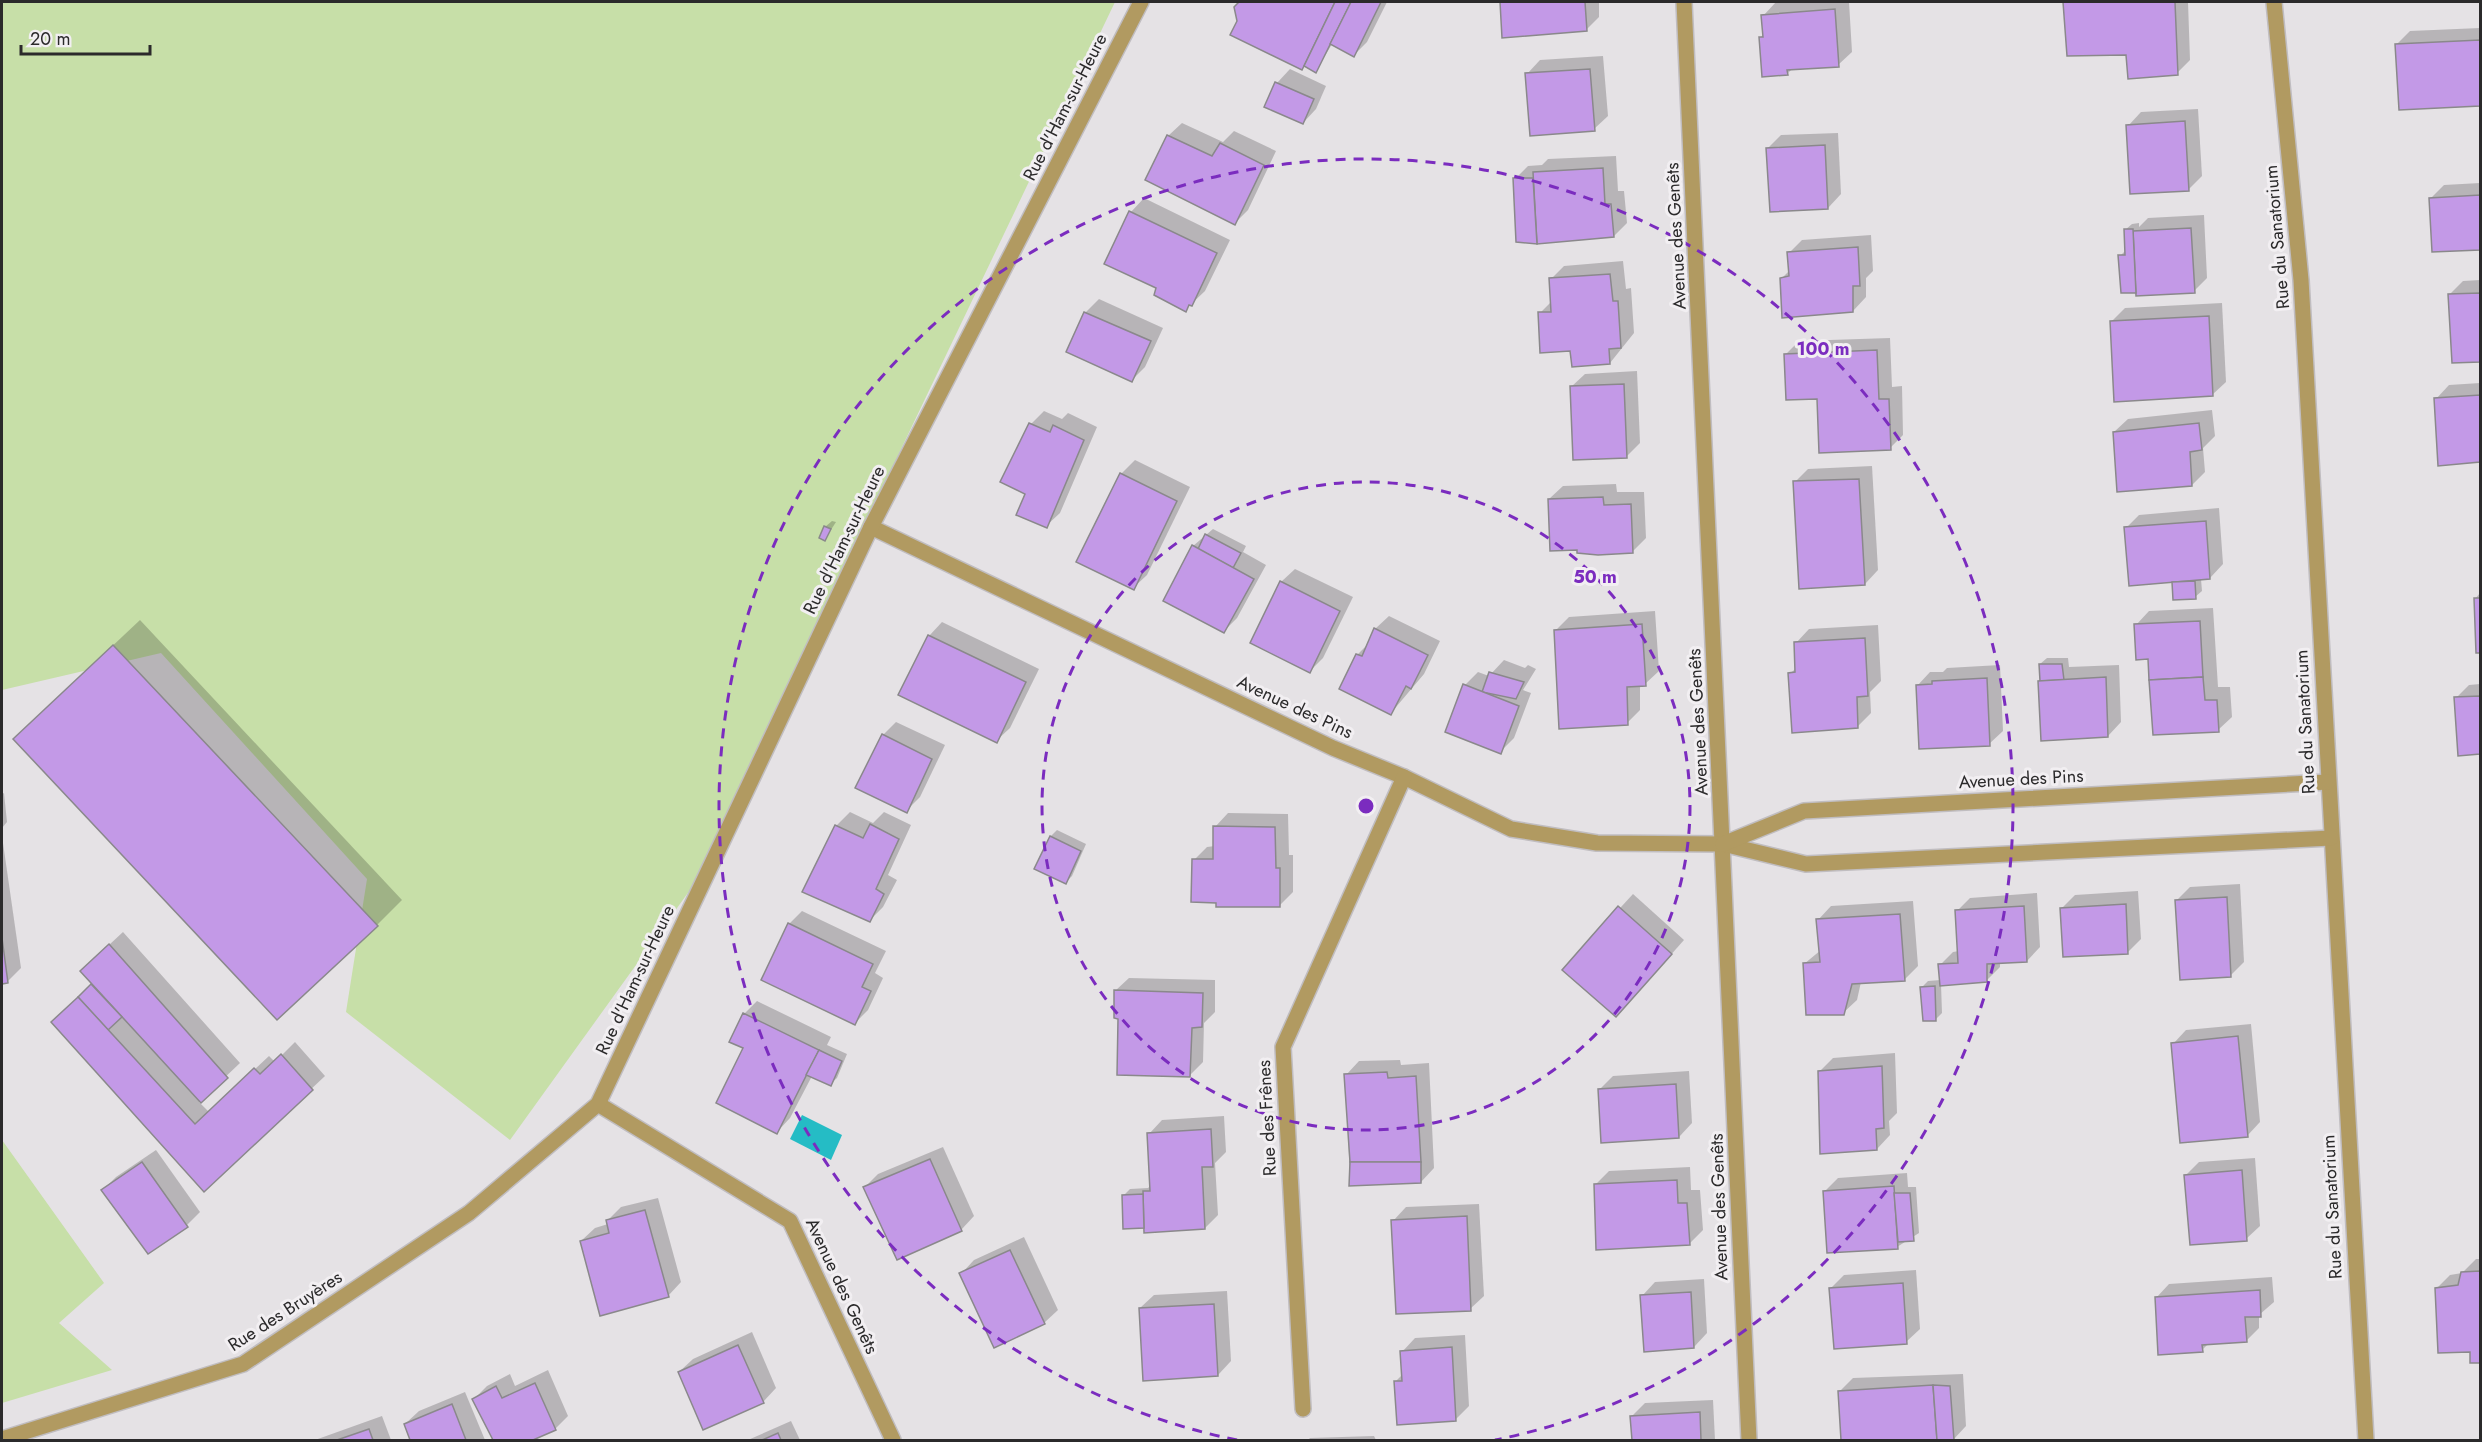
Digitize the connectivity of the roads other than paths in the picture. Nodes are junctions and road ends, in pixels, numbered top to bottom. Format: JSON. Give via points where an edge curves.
{"nodes":[{"id":1,"x":1141,"y":2,"type":"edge"},
{"id":2,"x":1684,"y":2,"type":"edge"},
{"id":3,"x":2274,"y":2,"type":"edge"},
{"id":4,"x":871,"y":528,"type":"junction"},
{"id":5,"x":1404,"y":777,"type":"junction"},
{"id":6,"x":2328,"y":782,"type":"junction"},
{"id":7,"x":2331,"y":838,"type":"junction"},
{"id":8,"x":1723,"y":844,"type":"junction"},
{"id":9,"x":598,"y":1104,"type":"junction"},
{"id":10,"x":1304,"y":1409,"type":"dead end"},
{"id":11,"x":2,"y":1439,"type":"edge"},
{"id":12,"x":893,"y":1440,"type":"edge"},
{"id":13,"x":1749,"y":1440,"type":"edge"},
{"id":14,"x":2366,"y":1440,"type":"edge"}],
"edges":[{"from":1,"to":4,"type":"street","name":"Rue d'Ham-sur-Heure"},
{"from":2,"to":8,"type":"street","name":"Avenue des Genêts"},
{"from":3,"to":6,"type":"street","name":"Rue du Sanatorium","via":[[2300,258]]},
{"from":4,"to":5,"type":"street","name":"Avenue des Pins","via":[[1333,748]]},
{"from":4,"to":9,"type":"street","name":"Rue d'Ham-sur-Heure"},
{"from":5,"to":8,"type":"street","name":"Avenue des Pins","via":[[1511,829],[1597,843]]},
{"from":5,"to":10,"type":"street","name":"Rue des Frênes","via":[[1283,1047]]},
{"from":6,"to":7,"type":"street","name":"Rue du Sanatorium"},
{"from":6,"to":8,"type":"street","name":"Avenue des Pins","via":[[1804,811]]},
{"from":7,"to":8,"type":"street","name":"Avenue des Pins","via":[[1806,864]]},
{"from":7,"to":14,"type":"street","name":"Rue du Sanatorium"},
{"from":8,"to":13,"type":"street","name":"Avenue des Genêts"},
{"from":9,"to":11,"type":"street","name":"Rue des Bruyères","via":[[469,1213],[243,1364]]},
{"from":9,"to":12,"type":"street","name":"Avenue des Genêts","via":[[790,1221]]}]}
